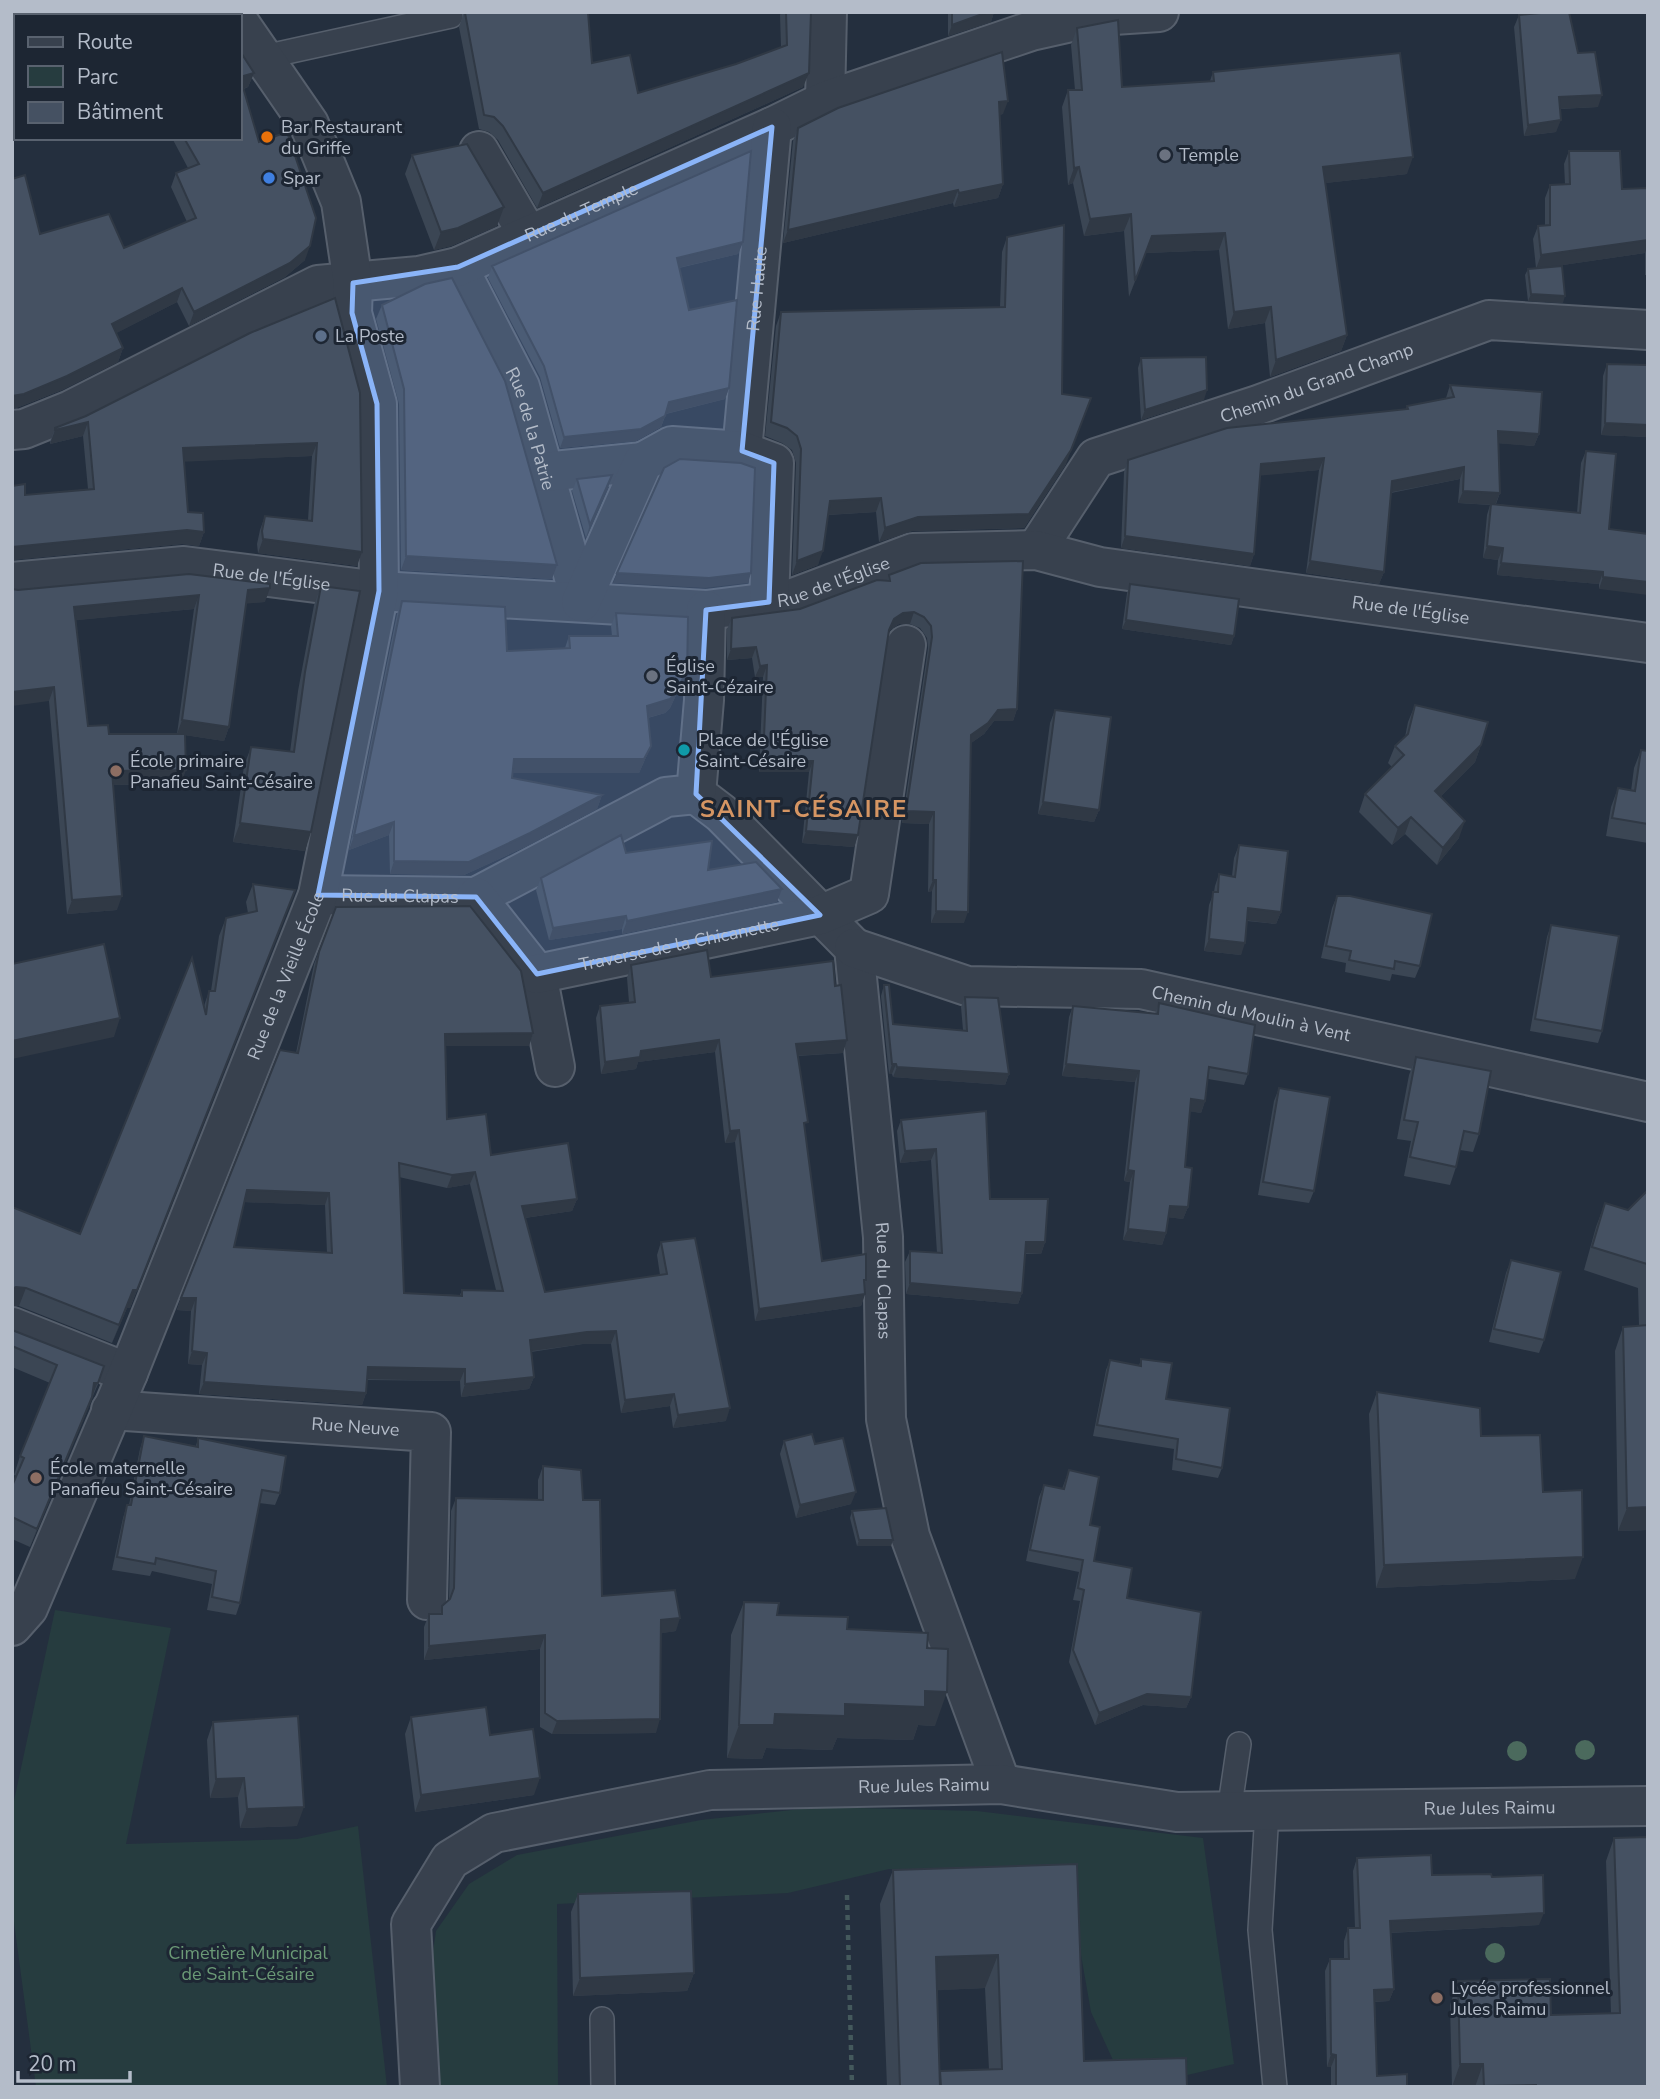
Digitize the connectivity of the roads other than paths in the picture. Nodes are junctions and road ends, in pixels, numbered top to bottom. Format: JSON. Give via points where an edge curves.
{"nodes":[{"id":1,"x":827,"y":12,"type":"edge"},
{"id":2,"x":1159,"y":12,"type":"edge"},
{"id":3,"x":1118,"y":13,"type":"edge"},
{"id":4,"x":451,"y":16,"type":"dead end"},
{"id":5,"x":373,"y":22,"type":"edge"},
{"id":6,"x":242,"y":27,"type":"edge"},
{"id":7,"x":264,"y":57,"type":"junction"},
{"id":8,"x":825,"y":102,"type":"junction"},
{"id":9,"x":772,"y":127,"type":"junction"},
{"id":10,"x":480,"y":151,"type":"dead end"},
{"id":11,"x":528,"y":235,"type":"junction"},
{"id":12,"x":458,"y":267,"type":"junction"},
{"id":13,"x":353,"y":283,"type":"junction"},
{"id":14,"x":1648,"y":330,"type":"edge"},
{"id":15,"x":12,"y":430,"type":"edge"},
{"id":16,"x":742,"y":451,"type":"junction"},
{"id":17,"x":643,"y":462,"type":"junction"},
{"id":18,"x":544,"y":472,"type":"junction"},
{"id":19,"x":1036,"y":550,"type":"junction"},
{"id":20,"x":12,"y":582,"type":"edge"},
{"id":21,"x":379,"y":592,"type":"junction"},
{"id":22,"x":581,"y":602,"type":"junction"},
{"id":23,"x":769,"y":602,"type":"junction"},
{"id":24,"x":706,"y":610,"type":"junction"},
{"id":25,"x":1648,"y":643,"type":"edge"},
{"id":26,"x":906,"y":646,"type":"dead end"},
{"id":27,"x":695,"y":802,"type":"junction"},
{"id":28,"x":318,"y":895,"type":"junction"},
{"id":29,"x":476,"y":897,"type":"junction"},
{"id":30,"x":820,"y":915,"type":"junction"},
{"id":31,"x":854,"y":948,"type":"junction"},
{"id":32,"x":537,"y":974,"type":"junction"},
{"id":33,"x":555,"y":1068,"type":"dead end"},
{"id":34,"x":1648,"y":1102,"type":"edge"},
{"id":35,"x":12,"y":1327,"type":"edge"},
{"id":36,"x":128,"y":1373,"type":"junction"},
{"id":37,"x":111,"y":1410,"type":"junction"},
{"id":38,"x":427,"y":1600,"type":"dead end"},
{"id":39,"x":12,"y":1626,"type":"edge"},
{"id":40,"x":1239,"y":1744,"type":"dead end"},
{"id":41,"x":1001,"y":1784,"type":"junction"},
{"id":42,"x":1648,"y":1806,"type":"edge"},
{"id":43,"x":1266,"y":1811,"type":"junction"},
{"id":44,"x":1229,"y":1812,"type":"junction"},
{"id":45,"x":601,"y":2018,"type":"dead end"},
{"id":46,"x":420,"y":2087,"type":"edge"},
{"id":47,"x":603,"y":2087,"type":"edge"},
{"id":48,"x":1275,"y":2087,"type":"edge"}],
"edges":[{"from":1,"to":8,"type":"street"},
{"from":2,"to":3,"type":"street","name":"Rue du Temple"},
{"from":3,"to":8,"type":"street","name":"Rue du Temple","via":[[1031,31]]},
{"from":4,"to":5,"type":"lane"},
{"from":5,"to":7,"type":"lane"},
{"from":6,"to":7,"type":"street","name":"Rue de la Vieille École"},
{"from":7,"to":13,"type":"street","name":"Rue de la Vieille École","via":[[309,124],[341,202]]},
{"from":8,"to":9,"type":"street","name":"Rue du Temple"},
{"from":9,"to":11,"type":"street","name":"Rue du Temple"},
{"from":9,"to":16,"type":"street","name":"Rue Haute"},
{"from":10,"to":11,"type":"street"},
{"from":11,"to":12,"type":"street","name":"Rue du Temple"},
{"from":12,"to":13,"type":"street","name":"Rue du Temple"},
{"from":12,"to":18,"type":"street","name":"Rue de la Patrie","via":[[520,387]]},
{"from":13,"to":15,"type":"street","name":"Rue du Temple","via":[[318,285],[71,410]]},
{"from":13,"to":21,"type":"street","name":"Rue de la Vieille École","via":[[352,313],[377,404]]},
{"from":14,"to":19,"type":"street","name":"Chemin du Grand Champ","via":[[1489,320],[1258,405],[1096,458]]},
{"from":16,"to":17,"type":"street","via":[[672,446]]},
{"from":16,"to":23,"type":"street","via":[[774,463]]},
{"from":17,"to":18,"type":"street"},
{"from":17,"to":22,"type":"street"},
{"from":18,"to":22,"type":"street","name":"Rue de la Patrie"},
{"from":19,"to":23,"type":"street","name":"Rue de l'Église","via":[[913,553],[788,600]]},
{"from":19,"to":25,"type":"street","name":"Rue de l'Église","via":[[1100,568]]},
{"from":20,"to":21,"type":"street","name":"Rue de l'Église","via":[[184,566]]},
{"from":21,"to":22,"type":"street","name":"Rue de l'Église"},
{"from":21,"to":28,"type":"street","name":"Rue de la Vieille École"},
{"from":22,"to":24,"type":"street","name":"Rue de l'Église"},
{"from":23,"to":24,"type":"street","name":"Rue de l'Église"},
{"from":24,"to":27,"type":"street"},
{"from":26,"to":30,"type":"street","name":"Traverse de la Chicanette","via":[[869,894]]},
{"from":27,"to":29,"type":"street","name":"Rue du Clapas"},
{"from":27,"to":30,"type":"street"},
{"from":28,"to":29,"type":"street","name":"Rue du Clapas"},
{"from":28,"to":36,"type":"street","name":"Rue de la Vieille École"},
{"from":29,"to":32,"type":"street"},
{"from":30,"to":31,"type":"street"},
{"from":30,"to":32,"type":"street","name":"Traverse de la Chicanette"},
{"from":31,"to":34,"type":"street","name":"Chemin du Moulin à Vent","via":[[967,986],[1141,989]]},
{"from":31,"to":41,"type":"street","name":"Rue du Clapas","via":[[884,1237],[886,1419],[910,1536]]},
{"from":32,"to":33,"type":"street"},
{"from":35,"to":36,"type":"street"},
{"from":36,"to":37,"type":"street","name":"Rue de la Vieille École"},
{"from":37,"to":38,"type":"street","name":"Rue Neuve","via":[[431,1432]]},
{"from":37,"to":39,"type":"street","name":"Rue de la Vieille École","via":[[28,1608]]},
{"from":40,"to":44,"type":"lane"},
{"from":41,"to":44,"type":"street","name":"Rue Jules Raimu","via":[[1178,1812]]},
{"from":41,"to":46,"type":"street","name":"Rue Jules Raimu","via":[[710,1790],[494,1833],[450,1860],[411,1924]]},
{"from":42,"to":43,"type":"street","name":"Rue Jules Raimu"},
{"from":43,"to":44,"type":"street","name":"Rue Jules Raimu"},
{"from":43,"to":48,"type":"lane","via":[[1260,1930]]},
{"from":45,"to":47,"type":"lane"}]}
